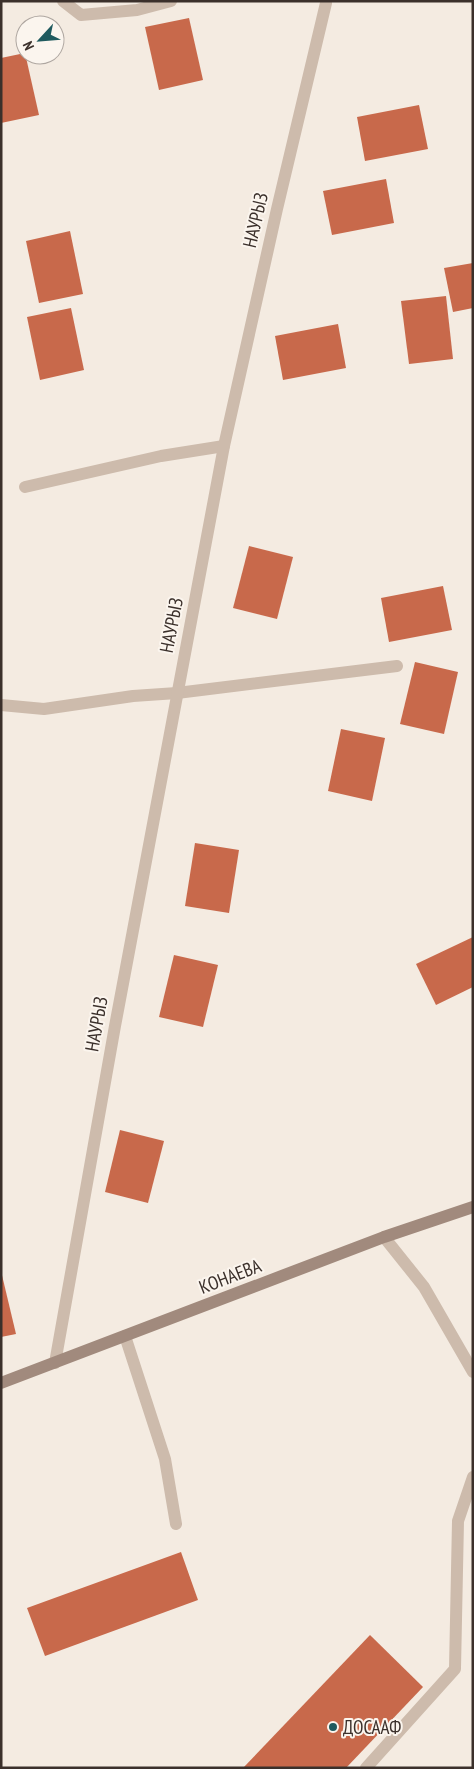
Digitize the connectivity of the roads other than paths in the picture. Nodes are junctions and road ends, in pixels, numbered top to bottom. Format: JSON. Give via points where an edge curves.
{"nodes":[{"id":1,"x":63,"y":1,"type":"edge"},
{"id":2,"x":171,"y":1,"type":"edge"},
{"id":3,"x":328,"y":2,"type":"edge"},
{"id":4,"x":224,"y":446,"type":"junction"},
{"id":5,"x":25,"y":487,"type":"dead end"},
{"id":6,"x":397,"y":666,"type":"dead end"},
{"id":7,"x":177,"y":693,"type":"junction"},
{"id":8,"x":1,"y":705,"type":"edge"},
{"id":9,"x":473,"y":1207,"type":"edge"},
{"id":10,"x":384,"y":1237,"type":"junction"},
{"id":11,"x":125,"y":1336,"type":"junction"},
{"id":12,"x":54,"y":1363,"type":"junction"},
{"id":13,"x":473,"y":1372,"type":"edge"},
{"id":14,"x":1,"y":1383,"type":"edge"},
{"id":15,"x":473,"y":1477,"type":"edge"},
{"id":16,"x":176,"y":1524,"type":"dead end"},
{"id":17,"x":366,"y":1768,"type":"edge"}],
"edges":[{"from":1,"to":2,"type":"street","via":[[81,15],[137,10]]},
{"from":3,"to":4,"type":"street","name":"НАУРЫЗ"},
{"from":4,"to":5,"type":"street","via":[[161,456]]},
{"from":4,"to":7,"type":"street","name":"НАУРЫЗ"},
{"from":6,"to":7,"type":"street"},
{"from":7,"to":8,"type":"street","via":[[44,709]]},
{"from":7,"to":12,"type":"street","name":"НАУРЫЗ"},
{"from":9,"to":10,"type":"main road","name":"КОНАЕВА"},
{"from":10,"to":11,"type":"main road","name":"КОНАЕВА"},
{"from":10,"to":13,"type":"street","via":[[424,1287]]},
{"from":11,"to":12,"type":"main road","name":"КОНАЕВА"},
{"from":11,"to":16,"type":"street","via":[[165,1459]]},
{"from":12,"to":14,"type":"main road","name":"КОНАЕВА"},
{"from":15,"to":17,"type":"street","via":[[458,1521],[455,1669]]}]}
